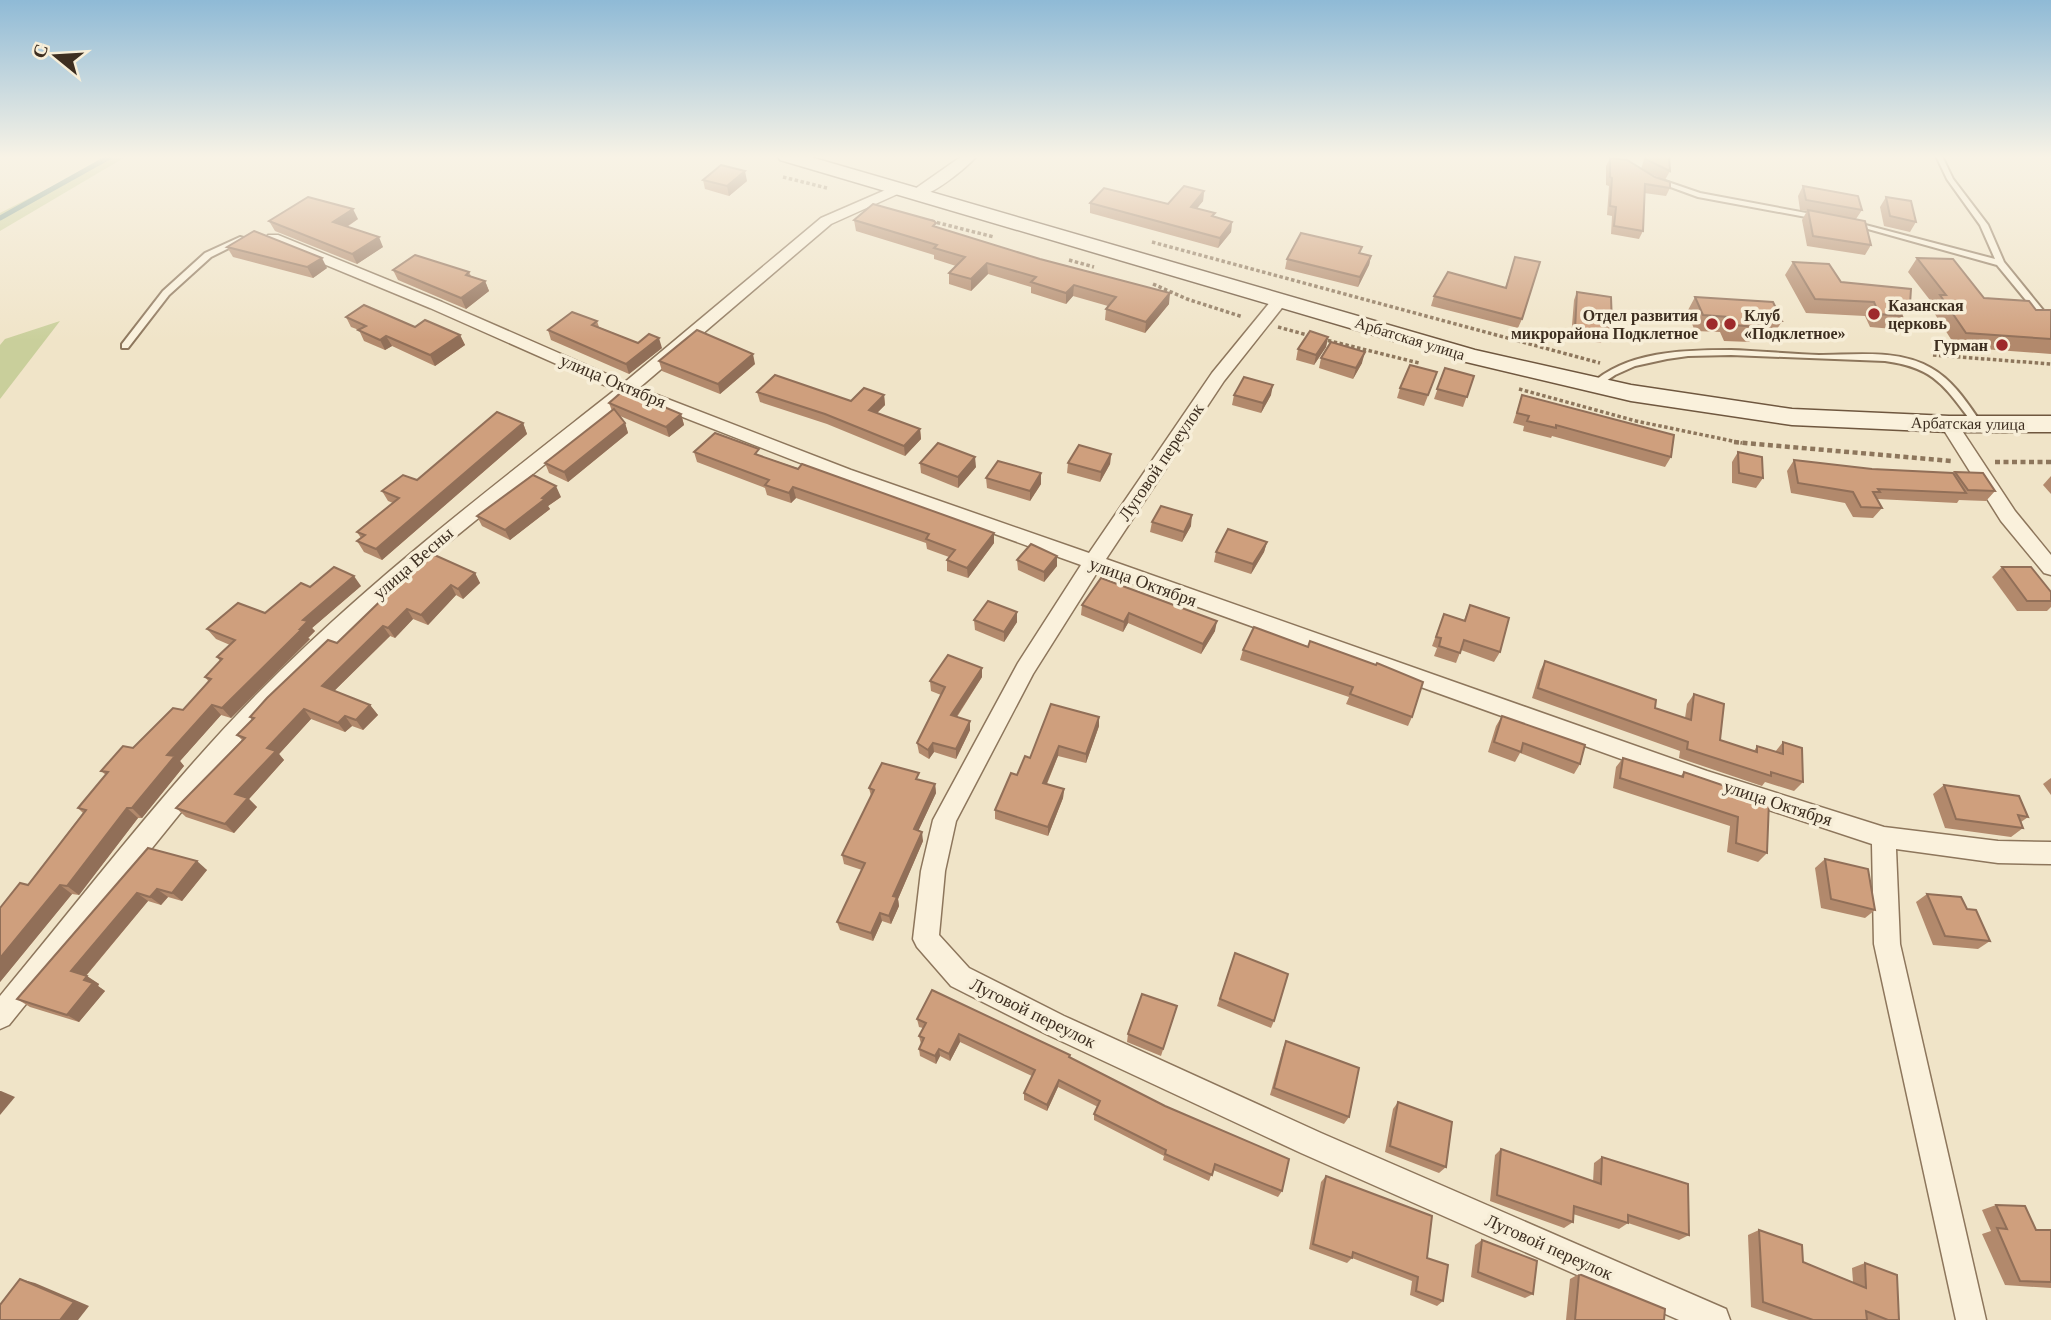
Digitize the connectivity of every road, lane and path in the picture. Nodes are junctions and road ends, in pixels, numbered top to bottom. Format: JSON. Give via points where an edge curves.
{"nodes":[{"id":1,"x":834,"y":218,"type":"edge"},
{"id":2,"x":999,"y":218,"type":"edge"},
{"id":3,"x":1820,"y":218,"type":"edge"},
{"id":4,"x":1978,"y":218,"type":"edge"},
{"id":5,"x":1828,"y":219,"type":"edge"},
{"id":6,"x":1840,"y":221,"type":"edge"},
{"id":7,"x":258,"y":232,"type":"joint"},
{"id":8,"x":1147,"y":241,"type":"dead end"},
{"id":9,"x":2000,"y":263,"type":"junction"},
{"id":10,"x":1282,"y":299,"type":"junction"},
{"id":11,"x":2051,"y":325,"type":"edge"},
{"id":12,"x":124,"y":346,"type":"dead end"},
{"id":13,"x":1913,"y":363,"type":"junction"},
{"id":14,"x":2051,"y":364,"type":"edge"},
{"id":15,"x":1620,"y":368,"type":"junction"},
{"id":16,"x":1593,"y":385,"type":"junction"},
{"id":17,"x":627,"y":389,"type":"junction"},
{"id":18,"x":1949,"y":424,"type":"junction"},
{"id":19,"x":1978,"y":424,"type":"junction"},
{"id":20,"x":2051,"y":424,"type":"edge"},
{"id":21,"x":1092,"y":564,"type":"junction"},
{"id":22,"x":2051,"y":568,"type":"edge"},
{"id":23,"x":1884,"y":837,"type":"junction"},
{"id":24,"x":2051,"y":853,"type":"edge"},
{"id":25,"x":0,"y":1016,"type":"edge"},
{"id":26,"x":1715,"y":1320,"type":"edge"},
{"id":27,"x":1971,"y":1320,"type":"edge"}],
"edges":[{"from":1,"to":17,"type":"street","name":"улица Весны"},
{"from":2,"to":10,"type":"main road","name":"Арбатская улица"},
{"from":3,"to":5,"type":"lane"},
{"from":4,"to":9,"type":"lane"},
{"from":6,"to":9,"type":"lane"},
{"from":7,"to":12,"type":"lane","via":[[208,255],[166,293]]},
{"from":7,"to":17,"type":"street","name":"улица Октября"},
{"from":8,"to":15,"type":"path"},
{"from":9,"to":11,"type":"lane"},
{"from":10,"to":16,"type":"main road","name":"Арбатская улица","via":[[1470,356]]},
{"from":10,"to":21,"type":"street","name":"Луговой переулок","via":[[1218,377]]},
{"from":13,"to":14,"type":"path","via":[[1927,354]]},
{"from":13,"to":15,"type":"lane","via":[[1692,353]]},
{"from":13,"to":19,"type":"lane","via":[[1940,379]]},
{"from":15,"to":16,"type":"lane"},
{"from":16,"to":18,"type":"main road","name":"Арбатская улица","via":[[1769,414]]},
{"from":17,"to":21,"type":"street","name":"улица Октября"},
{"from":17,"to":25,"type":"street","name":"улица Весны","via":[[405,567],[265,700],[199,773]]},
{"from":18,"to":19,"type":"main road","name":"Арбатская улица"},
{"from":18,"to":22,"type":"street","via":[[2008,516]]},
{"from":19,"to":20,"type":"main road","name":"Арбатская улица"},
{"from":21,"to":23,"type":"street","name":"улица Октября","via":[[1707,780]]},
{"from":21,"to":26,"type":"street","name":"Луговой переулок","via":[[1025,668],[945,820],[933,871],[926,939],[960,977],[1055,1025]]},
{"from":23,"to":24,"type":"street","name":"улица Октября","via":[[1998,852]]},
{"from":23,"to":27,"type":"street","via":[[1887,944]]}]}
